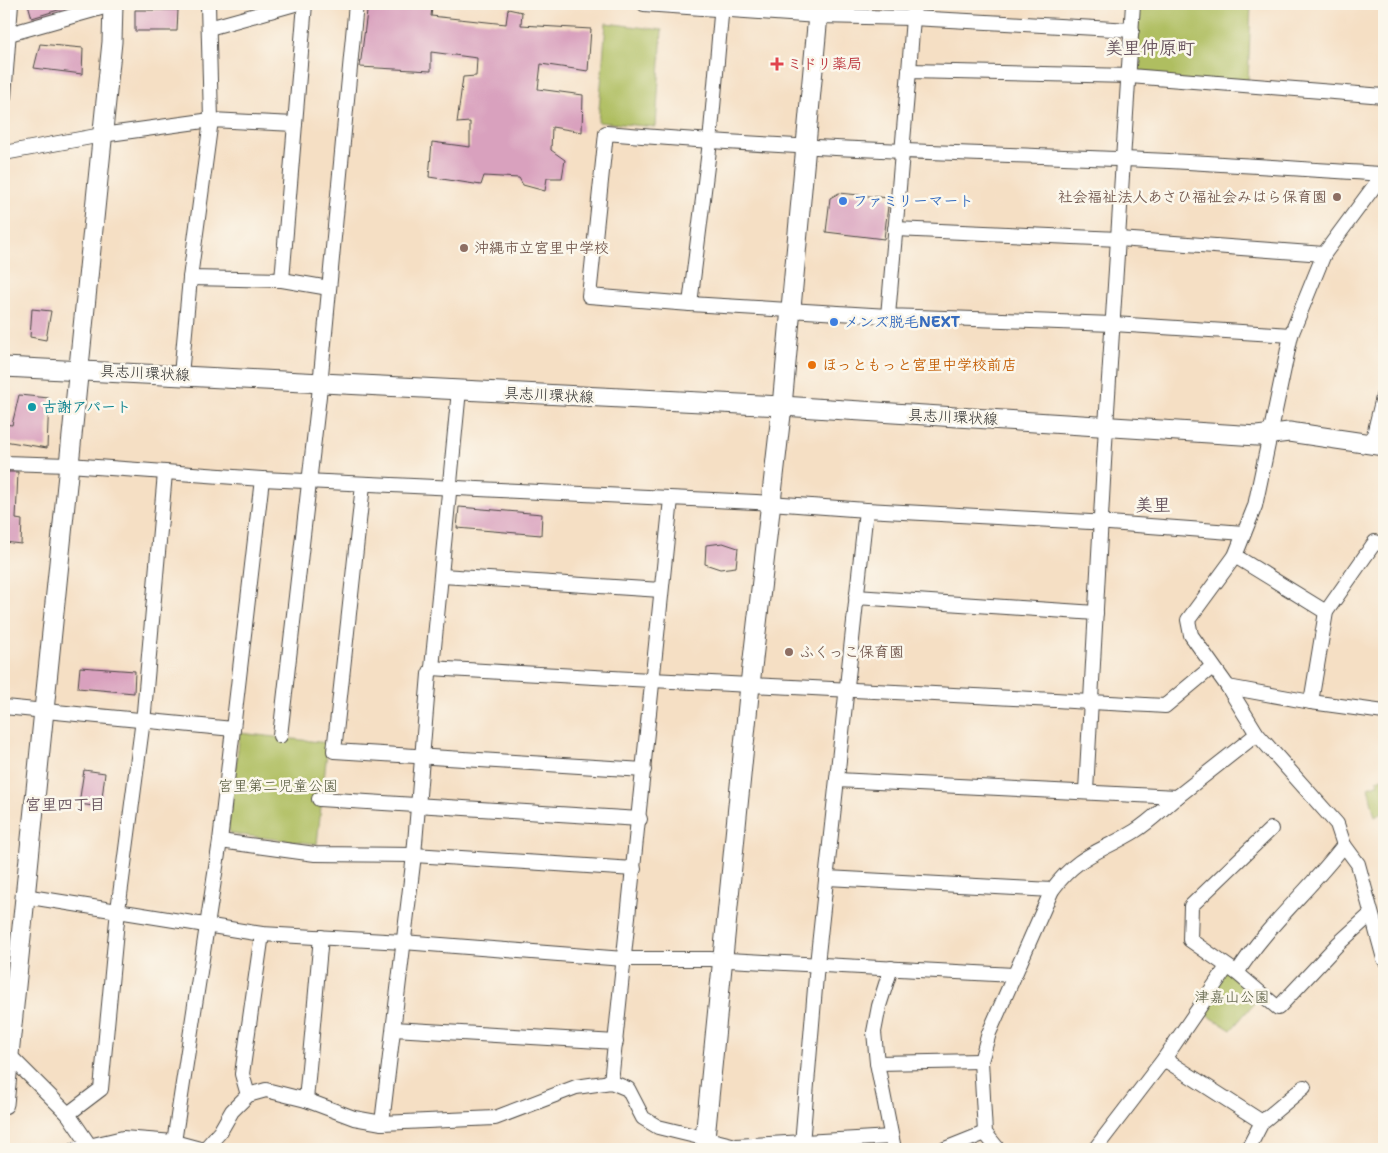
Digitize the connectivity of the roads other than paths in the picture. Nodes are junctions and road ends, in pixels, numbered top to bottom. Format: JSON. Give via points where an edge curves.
{"nodes":[{"id":1,"x":11,"y":4,"type":"edge"},
{"id":2,"x":114,"y":4,"type":"edge"},
{"id":3,"x":208,"y":4,"type":"edge"},
{"id":4,"x":296,"y":4,"type":"edge"},
{"id":5,"x":305,"y":4,"type":"edge"},
{"id":6,"x":356,"y":4,"type":"edge"},
{"id":7,"x":644,"y":4,"type":"edge"},
{"id":8,"x":1133,"y":4,"type":"edge"},
{"id":9,"x":722,"y":7,"type":"edge"},
{"id":10,"x":818,"y":10,"type":"edge"},
{"id":11,"x":913,"y":11,"type":"edge"},
{"id":12,"x":208,"y":28,"type":"junction"},
{"id":13,"x":1132,"y":30,"type":"junction"},
{"id":14,"x":9,"y":34,"type":"junction"},
{"id":15,"x":909,"y":71,"type":"junction"},
{"id":16,"x":1130,"y":76,"type":"junction"},
{"id":17,"x":4,"y":81,"type":"edge"},
{"id":18,"x":1384,"y":96,"type":"edge"},
{"id":19,"x":4,"y":97,"type":"edge"},
{"id":20,"x":211,"y":120,"type":"junction"},
{"id":21,"x":296,"y":124,"type":"junction"},
{"id":22,"x":102,"y":135,"type":"junction"},
{"id":23,"x":710,"y":142,"type":"junction"},
{"id":24,"x":806,"y":146,"type":"junction"},
{"id":25,"x":4,"y":153,"type":"edge"},
{"id":26,"x":901,"y":153,"type":"junction"},
{"id":27,"x":1124,"y":159,"type":"junction"},
{"id":28,"x":1384,"y":173,"type":"edge"},
{"id":29,"x":895,"y":230,"type":"junction"},
{"id":30,"x":1119,"y":239,"type":"junction"},
{"id":31,"x":1324,"y":254,"type":"junction"},
{"id":32,"x":190,"y":278,"type":"junction"},
{"id":33,"x":282,"y":280,"type":"junction"},
{"id":34,"x":329,"y":288,"type":"junction"},
{"id":35,"x":690,"y":304,"type":"junction"},
{"id":36,"x":790,"y":309,"type":"junction"},
{"id":37,"x":888,"y":316,"type":"junction"},
{"id":38,"x":1113,"y":324,"type":"junction"},
{"id":39,"x":1291,"y":335,"type":"junction"},
{"id":40,"x":4,"y":367,"type":"edge"},
{"id":41,"x":80,"y":370,"type":"junction"},
{"id":42,"x":181,"y":375,"type":"junction"},
{"id":43,"x":320,"y":382,"type":"junction"},
{"id":44,"x":459,"y":390,"type":"junction"},
{"id":45,"x":1384,"y":394,"type":"edge"},
{"id":46,"x":782,"y":406,"type":"junction"},
{"id":47,"x":1106,"y":426,"type":"junction"},
{"id":48,"x":1271,"y":433,"type":"junction"},
{"id":49,"x":1378,"y":444,"type":"edge"},
{"id":50,"x":4,"y":463,"type":"edge"},
{"id":51,"x":69,"y":465,"type":"junction"},
{"id":52,"x":165,"y":473,"type":"junction"},
{"id":53,"x":262,"y":479,"type":"junction"},
{"id":54,"x":309,"y":482,"type":"junction"},
{"id":55,"x":363,"y":485,"type":"junction"},
{"id":56,"x":450,"y":489,"type":"junction"},
{"id":57,"x":671,"y":499,"type":"junction"},
{"id":58,"x":770,"y":503,"type":"junction"},
{"id":59,"x":866,"y":510,"type":"junction"},
{"id":60,"x":1101,"y":522,"type":"junction"},
{"id":61,"x":1244,"y":533,"type":"junction"},
{"id":62,"x":1384,"y":545,"type":"edge"},
{"id":63,"x":1235,"y":556,"type":"junction"},
{"id":64,"x":442,"y":576,"type":"junction"},
{"id":65,"x":661,"y":590,"type":"junction"},
{"id":66,"x":856,"y":597,"type":"junction"},
{"id":67,"x":1326,"y":612,"type":"junction"},
{"id":68,"x":1096,"y":613,"type":"junction"},
{"id":69,"x":1212,"y":667,"type":"junction"},
{"id":70,"x":432,"y":668,"type":"junction"},
{"id":71,"x":654,"y":682,"type":"junction"},
{"id":72,"x":750,"y":685,"type":"junction"},
{"id":73,"x":1228,"y":687,"type":"junction"},
{"id":74,"x":846,"y":688,"type":"junction"},
{"id":75,"x":1092,"y":702,"type":"junction"},
{"id":76,"x":1311,"y":702,"type":"junction"},
{"id":77,"x":4,"y":707,"type":"edge"},
{"id":78,"x":43,"y":710,"type":"junction"},
{"id":79,"x":1384,"y":712,"type":"edge"},
{"id":80,"x":144,"y":720,"type":"junction"},
{"id":81,"x":233,"y":729,"type":"junction"},
{"id":82,"x":1257,"y":734,"type":"junction"},
{"id":83,"x":280,"y":736,"type":"dead end"},
{"id":84,"x":423,"y":756,"type":"junction"},
{"id":85,"x":644,"y":770,"type":"junction"},
{"id":86,"x":837,"y":780,"type":"junction"},
{"id":87,"x":1086,"y":791,"type":"junction"},
{"id":88,"x":1177,"y":797,"type":"junction"},
{"id":89,"x":320,"y":799,"type":"dead end"},
{"id":90,"x":419,"y":804,"type":"junction"},
{"id":91,"x":640,"y":819,"type":"junction"},
{"id":92,"x":1271,"y":829,"type":"dead end"},
{"id":93,"x":220,"y":841,"type":"junction"},
{"id":94,"x":1344,"y":845,"type":"junction"},
{"id":95,"x":414,"y":855,"type":"junction"},
{"id":96,"x":634,"y":869,"type":"junction"},
{"id":97,"x":827,"y":878,"type":"junction"},
{"id":98,"x":1052,"y":890,"type":"junction"},
{"id":99,"x":24,"y":896,"type":"junction"},
{"id":100,"x":118,"y":910,"type":"junction"},
{"id":101,"x":1371,"y":914,"type":"junction"},
{"id":102,"x":208,"y":926,"type":"junction"},
{"id":103,"x":262,"y":934,"type":"junction"},
{"id":104,"x":321,"y":936,"type":"junction"},
{"id":105,"x":403,"y":942,"type":"junction"},
{"id":106,"x":1384,"y":958,"type":"edge"},
{"id":107,"x":624,"y":959,"type":"junction"},
{"id":108,"x":722,"y":961,"type":"junction"},
{"id":109,"x":817,"y":964,"type":"junction"},
{"id":110,"x":891,"y":968,"type":"junction"},
{"id":111,"x":1232,"y":970,"type":"junction"},
{"id":112,"x":1014,"y":975,"type":"junction"},
{"id":113,"x":394,"y":1029,"type":"junction"},
{"id":114,"x":616,"y":1042,"type":"junction"},
{"id":115,"x":6,"y":1052,"type":"edge"},
{"id":116,"x":1164,"y":1059,"type":"junction"},
{"id":117,"x":981,"y":1061,"type":"junction"},
{"id":118,"x":877,"y":1063,"type":"junction"},
{"id":119,"x":611,"y":1082,"type":"junction"},
{"id":120,"x":1304,"y":1087,"type":"dead end"},
{"id":121,"x":248,"y":1095,"type":"junction"},
{"id":122,"x":306,"y":1100,"type":"junction"},
{"id":123,"x":4,"y":1104,"type":"edge"},
{"id":124,"x":68,"y":1114,"type":"junction"},
{"id":125,"x":1262,"y":1122,"type":"junction"},
{"id":126,"x":382,"y":1123,"type":"junction"},
{"id":127,"x":985,"y":1134,"type":"junction"},
{"id":128,"x":704,"y":1138,"type":"junction"},
{"id":129,"x":174,"y":1142,"type":"junction"},
{"id":130,"x":893,"y":1143,"type":"edge"},
{"id":131,"x":802,"y":1144,"type":"junction"},
{"id":132,"x":86,"y":1148,"type":"edge"},
{"id":133,"x":200,"y":1149,"type":"edge"},
{"id":134,"x":205,"y":1149,"type":"edge"},
{"id":135,"x":945,"y":1149,"type":"edge"},
{"id":136,"x":998,"y":1149,"type":"edge"},
{"id":137,"x":1095,"y":1149,"type":"edge"},
{"id":138,"x":1248,"y":1149,"type":"edge"}],
"edges":[{"from":1,"to":14,"type":"street"},
{"from":2,"to":14,"type":"street"},
{"from":2,"to":22,"type":"street","name":"具志川環状線"},
{"from":3,"to":12,"type":"street"},
{"from":4,"to":12,"type":"street"},
{"from":5,"to":21,"type":"street"},
{"from":6,"to":34,"type":"street"},
{"from":7,"to":9,"type":"street"},
{"from":8,"to":13,"type":"street"},
{"from":9,"to":10,"type":"street"},
{"from":9,"to":23,"type":"street"},
{"from":10,"to":11,"type":"street"},
{"from":10,"to":24,"type":"street"},
{"from":11,"to":13,"type":"street"},
{"from":11,"to":15,"type":"street"},
{"from":12,"to":20,"type":"street"},
{"from":13,"to":16,"type":"street"},
{"from":14,"to":17,"type":"street"},
{"from":15,"to":16,"type":"street"},
{"from":15,"to":26,"type":"street"},
{"from":16,"to":18,"type":"street"},
{"from":16,"to":27,"type":"street"},
{"from":17,"to":19,"type":"street"},
{"from":20,"to":21,"type":"street"},
{"from":20,"to":22,"type":"street"},
{"from":20,"to":32,"type":"street"},
{"from":21,"to":33,"type":"street"},
{"from":22,"to":25,"type":"street"},
{"from":22,"to":41,"type":"street","name":"具志川環状線"},
{"from":23,"to":24,"type":"street"},
{"from":23,"to":35,"type":"street"},
{"from":23,"to":35,"type":"street","via":[[606,133],[589,296]]},
{"from":24,"to":26,"type":"street"},
{"from":24,"to":36,"type":"street"},
{"from":26,"to":27,"type":"street"},
{"from":26,"to":29,"type":"street"},
{"from":27,"to":28,"type":"street"},
{"from":27,"to":30,"type":"street"},
{"from":28,"to":31,"type":"street"},
{"from":29,"to":30,"type":"street"},
{"from":29,"to":37,"type":"street"},
{"from":30,"to":31,"type":"street"},
{"from":30,"to":38,"type":"street"},
{"from":31,"to":39,"type":"street"},
{"from":32,"to":33,"type":"street"},
{"from":32,"to":42,"type":"street"},
{"from":33,"to":34,"type":"street"},
{"from":34,"to":43,"type":"street"},
{"from":35,"to":36,"type":"street"},
{"from":36,"to":37,"type":"street"},
{"from":36,"to":46,"type":"street"},
{"from":37,"to":38,"type":"street"},
{"from":38,"to":39,"type":"street"},
{"from":38,"to":47,"type":"street"},
{"from":39,"to":48,"type":"street"},
{"from":40,"to":41,"type":"street"},
{"from":41,"to":42,"type":"street","name":"具志川環状線"},
{"from":41,"to":51,"type":"street"},
{"from":42,"to":43,"type":"street","name":"具志川環状線"},
{"from":43,"to":44,"type":"street","name":"具志川環状線"},
{"from":43,"to":54,"type":"street"},
{"from":44,"to":46,"type":"street","name":"具志川環状線"},
{"from":44,"to":56,"type":"street"},
{"from":45,"to":49,"type":"street"},
{"from":46,"to":47,"type":"street","name":"具志川環状線"},
{"from":46,"to":58,"type":"street"},
{"from":47,"to":48,"type":"street","name":"具志川環状線","via":[[1257,436]]},
{"from":47,"to":60,"type":"street"},
{"from":48,"to":49,"type":"street","name":"具志川環状線","via":[[1289,432]]},
{"from":48,"to":61,"type":"street","via":[[1255,506]]},
{"from":50,"to":51,"type":"street"},
{"from":51,"to":52,"type":"street"},
{"from":51,"to":78,"type":"street"},
{"from":52,"to":53,"type":"street"},
{"from":52,"to":80,"type":"street"},
{"from":53,"to":54,"type":"street"},
{"from":53,"to":81,"type":"street"},
{"from":54,"to":55,"type":"street"},
{"from":54,"to":83,"type":"street"},
{"from":55,"to":56,"type":"street"},
{"from":55,"to":84,"type":"street","via":[[334,751]]},
{"from":56,"to":57,"type":"street"},
{"from":56,"to":64,"type":"street"},
{"from":57,"to":58,"type":"street"},
{"from":57,"to":65,"type":"street"},
{"from":58,"to":59,"type":"street"},
{"from":58,"to":72,"type":"street"},
{"from":59,"to":60,"type":"street"},
{"from":59,"to":66,"type":"street"},
{"from":60,"to":61,"type":"street"},
{"from":60,"to":68,"type":"street"},
{"from":61,"to":63,"type":"street"},
{"from":62,"to":67,"type":"street","via":[[1375,542]]},
{"from":63,"to":67,"type":"street"},
{"from":63,"to":69,"type":"street","via":[[1188,620],[1191,635]]},
{"from":64,"to":65,"type":"street"},
{"from":64,"to":70,"type":"street"},
{"from":65,"to":71,"type":"street"},
{"from":66,"to":68,"type":"street"},
{"from":66,"to":74,"type":"street"},
{"from":67,"to":76,"type":"street"},
{"from":68,"to":75,"type":"street"},
{"from":69,"to":73,"type":"street"},
{"from":69,"to":75,"type":"street","via":[[1165,706]]},
{"from":70,"to":71,"type":"street"},
{"from":70,"to":84,"type":"street"},
{"from":71,"to":72,"type":"street"},
{"from":71,"to":85,"type":"street"},
{"from":72,"to":74,"type":"street"},
{"from":72,"to":108,"type":"street"},
{"from":73,"to":76,"type":"street"},
{"from":73,"to":82,"type":"street"},
{"from":74,"to":75,"type":"street"},
{"from":74,"to":86,"type":"street"},
{"from":75,"to":87,"type":"street"},
{"from":76,"to":79,"type":"street"},
{"from":77,"to":78,"type":"street"},
{"from":78,"to":80,"type":"street"},
{"from":78,"to":99,"type":"street"},
{"from":80,"to":81,"type":"street"},
{"from":80,"to":100,"type":"street"},
{"from":81,"to":93,"type":"street"},
{"from":82,"to":88,"type":"street"},
{"from":82,"to":94,"type":"street","via":[[1338,824]]},
{"from":84,"to":85,"type":"street"},
{"from":84,"to":90,"type":"street"},
{"from":85,"to":91,"type":"street"},
{"from":86,"to":87,"type":"street"},
{"from":86,"to":97,"type":"street"},
{"from":87,"to":88,"type":"street"},
{"from":88,"to":98,"type":"street","via":[[1136,830],[1083,858],[1065,872]]},
{"from":89,"to":90,"type":"street"},
{"from":90,"to":91,"type":"street"},
{"from":90,"to":95,"type":"street"},
{"from":91,"to":96,"type":"street"},
{"from":92,"to":111,"type":"street","via":[[1191,906],[1190,940]]},
{"from":93,"to":95,"type":"street","via":[[315,854]]},
{"from":93,"to":102,"type":"street"},
{"from":94,"to":101,"type":"street","via":[[1358,864]]},
{"from":94,"to":111,"type":"street","via":[[1325,870]]},
{"from":95,"to":96,"type":"street"},
{"from":95,"to":105,"type":"street"},
{"from":96,"to":107,"type":"street"},
{"from":97,"to":98,"type":"street"},
{"from":97,"to":109,"type":"street"},
{"from":98,"to":112,"type":"street"},
{"from":99,"to":100,"type":"street"},
{"from":99,"to":115,"type":"street"},
{"from":100,"to":102,"type":"street"},
{"from":100,"to":124,"type":"street","via":[[101,1089]]},
{"from":101,"to":106,"type":"street"},
{"from":101,"to":111,"type":"street","via":[[1278,1008]]},
{"from":102,"to":103,"type":"street"},
{"from":102,"to":129,"type":"street"},
{"from":103,"to":104,"type":"street"},
{"from":103,"to":121,"type":"street","via":[[242,1074]]},
{"from":104,"to":105,"type":"street"},
{"from":104,"to":122,"type":"street"},
{"from":105,"to":107,"type":"street"},
{"from":105,"to":113,"type":"street"},
{"from":107,"to":108,"type":"street"},
{"from":107,"to":114,"type":"street"},
{"from":108,"to":109,"type":"street"},
{"from":108,"to":128,"type":"street"},
{"from":109,"to":110,"type":"street"},
{"from":109,"to":131,"type":"street"},
{"from":110,"to":112,"type":"street"},
{"from":110,"to":118,"type":"street","via":[[874,1032]]},
{"from":111,"to":116,"type":"street"},
{"from":112,"to":117,"type":"street","via":[[989,1033]]},
{"from":113,"to":114,"type":"street"},
{"from":113,"to":126,"type":"street"},
{"from":114,"to":119,"type":"street"},
{"from":115,"to":123,"type":"street"},
{"from":115,"to":124,"type":"street"},
{"from":116,"to":125,"type":"street"},
{"from":116,"to":137,"type":"street"},
{"from":117,"to":118,"type":"street"},
{"from":117,"to":127,"type":"street"},
{"from":118,"to":130,"type":"street"},
{"from":119,"to":126,"type":"street","via":[[576,1087],[495,1118]]},
{"from":119,"to":128,"type":"street","via":[[628,1089],[643,1118],[658,1127]]},
{"from":120,"to":125,"type":"street"},
{"from":121,"to":122,"type":"street","via":[[266,1090]]},
{"from":121,"to":134,"type":"street","via":[[232,1111]]},
{"from":122,"to":126,"type":"street","via":[[354,1118]]},
{"from":124,"to":132,"type":"street"},
{"from":125,"to":138,"type":"street"},
{"from":127,"to":135,"type":"street"},
{"from":127,"to":136,"type":"street"},
{"from":128,"to":131,"type":"street","via":[[736,1146]]},
{"from":129,"to":132,"type":"street","via":[[123,1138]]},
{"from":129,"to":133,"type":"street"},
{"from":130,"to":131,"type":"street"}]}
